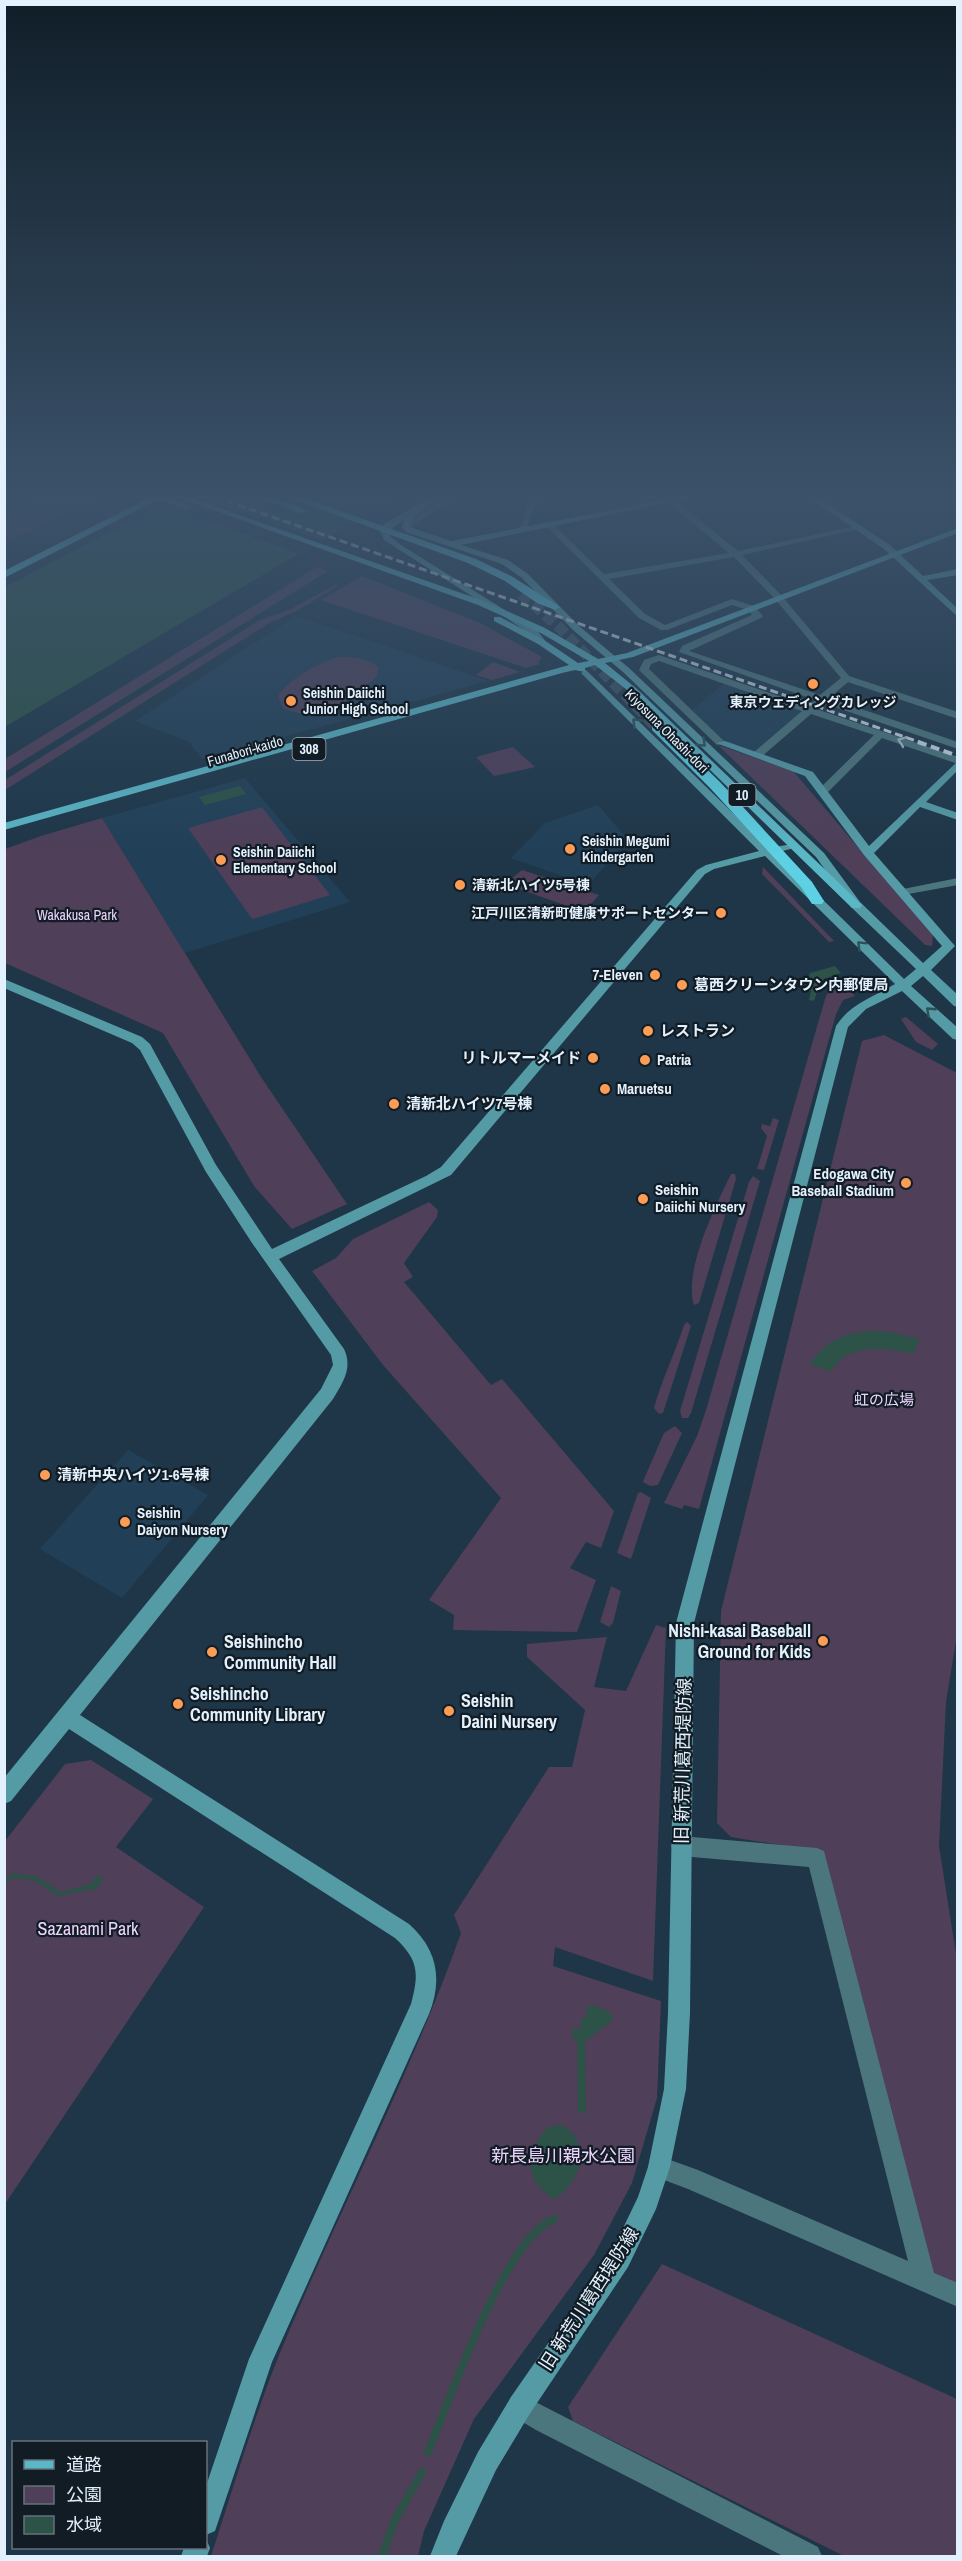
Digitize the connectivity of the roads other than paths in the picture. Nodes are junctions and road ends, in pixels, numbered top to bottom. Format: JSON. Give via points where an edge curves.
{"nodes":[{"id":1,"x":489,"y":617,"type":"edge"},
{"id":2,"x":509,"y":617,"type":"edge"},
{"id":3,"x":513,"y":617,"type":"edge"},
{"id":4,"x":565,"y":617,"type":"edge"},
{"id":5,"x":643,"y":617,"type":"edge"},
{"id":6,"x":693,"y":617,"type":"edge"},
{"id":7,"x":728,"y":617,"type":"edge"},
{"id":8,"x":757,"y":617,"type":"edge"},
{"id":9,"x":794,"y":617,"type":"edge"},
{"id":10,"x":541,"y":642,"type":"junction"},
{"id":11,"x":613,"y":660,"type":"junction"},
{"id":12,"x":582,"y":669,"type":"junction"},
{"id":13,"x":846,"y":678,"type":"junction"},
{"id":14,"x":821,"y":699,"type":"junction"},
{"id":15,"x":810,"y":709,"type":"junction"},
{"id":16,"x":957,"y":716,"type":"edge"},
{"id":17,"x":656,"y":727,"type":"tunnel mouth"},
{"id":18,"x":881,"y":734,"type":"junction"},
{"id":19,"x":957,"y":746,"type":"edge"},
{"id":20,"x":757,"y":755,"type":"junction"},
{"id":21,"x":957,"y":762,"type":"edge"},
{"id":22,"x":822,"y":792,"type":"junction"},
{"id":23,"x":918,"y":803,"type":"junction"},
{"id":24,"x":957,"y":818,"type":"edge"},
{"id":25,"x":4,"y":827,"type":"edge"},
{"id":26,"x":4,"y":836,"type":"edge"},
{"id":27,"x":794,"y":845,"type":"junction"},
{"id":28,"x":770,"y":851,"type":"junction"},
{"id":29,"x":868,"y":853,"type":"junction"},
{"id":30,"x":957,"y":882,"type":"edge"},
{"id":31,"x":903,"y":892,"type":"junction"},
{"id":32,"x":817,"y":901,"type":"joint"},
{"id":33,"x":856,"y":905,"type":"junction"},
{"id":34,"x":953,"y":948,"type":"edge"},
{"id":35,"x":923,"y":970,"type":"junction"},
{"id":36,"x":4,"y":983,"type":"edge"},
{"id":37,"x":903,"y":985,"type":"junction"},
{"id":38,"x":957,"y":1003,"type":"edge"},
{"id":39,"x":957,"y":1036,"type":"edge"},
{"id":40,"x":270,"y":1257,"type":"junction"},
{"id":41,"x":67,"y":1717,"type":"junction"},
{"id":42,"x":4,"y":1794,"type":"edge"},
{"id":43,"x":681,"y":1846,"type":"junction"},
{"id":44,"x":659,"y":2167,"type":"junction"},
{"id":45,"x":925,"y":2282,"type":"junction"},
{"id":46,"x":957,"y":2295,"type":"edge"},
{"id":47,"x":520,"y":2406,"type":"junction"},
{"id":48,"x":207,"y":2519,"type":"edge"},
{"id":49,"x":443,"y":2556,"type":"edge"},
{"id":50,"x":809,"y":2556,"type":"edge"}],
"edges":[{"from":1,"to":10,"type":"main road","name":"Kiyosuna Ohashi-dori"},
{"from":2,"to":10,"type":"street","via":[[534,632]]},
{"from":3,"to":27,"type":"main road","name":"Kiyosuna Ohashi-dori","number":"10","via":[[551,633],[622,679]]},
{"from":4,"to":11,"type":"street","name":"Kiyosuna Ohashi-dori"},
{"from":5,"to":6,"type":"street","via":[[663,628]]},
{"from":7,"to":11,"type":"main road","number":"308"},
{"from":8,"to":14,"type":"street","via":[[685,648],[684,652]]},
{"from":9,"to":13,"type":"street"},
{"from":10,"to":12,"type":"main road","name":"Kiyosuna Ohashi-dori"},
{"from":11,"to":12,"type":"main road","name":"Funabori-kaido","number":"308"},
{"from":11,"to":33,"type":"street","name":"Kiyosuna Ohashi-dori","one_way":true,"via":[[819,855]]},
{"from":12,"to":25,"type":"main road","name":"Funabori-kaido","number":"308"},
{"from":12,"to":26,"type":"main road","name":"Funabori-kaido","number":"308"},
{"from":28,"to":12,"type":"street","name":"Kiyosuna Ohashi-dori","one_way":true},
{"from":13,"to":14,"type":"street"},
{"from":13,"to":16,"type":"street"},
{"from":14,"to":15,"type":"street"},
{"from":14,"to":19,"type":"street"},
{"from":15,"to":18,"type":"street"},
{"from":15,"to":20,"type":"street"},
{"from":15,"to":20,"type":"street","via":[[659,658],[647,662],[644,670],[720,743]]},
{"from":17,"to":28,"type":"highway","via":[[715,785]]},
{"from":21,"to":18,"type":"street","one_way":true},
{"from":18,"to":22,"type":"street"},
{"from":20,"to":22,"type":"street","via":[[809,774]]},
{"from":21,"to":23,"type":"street"},
{"from":22,"to":29,"type":"street"},
{"from":23,"to":24,"type":"street"},
{"from":23,"to":29,"type":"street"},
{"from":27,"to":28,"type":"street"},
{"from":27,"to":33,"type":"main road","name":"Kiyosuna Ohashi-dori","number":"10"},
{"from":28,"to":32,"type":"highway","via":[[807,885]]},
{"from":28,"to":40,"type":"street","via":[[701,872],[446,1171]]},
{"from":29,"to":31,"type":"street"},
{"from":30,"to":31,"type":"street"},
{"from":31,"to":34,"type":"street"},
{"from":37,"to":32,"type":"street","one_way":true},
{"from":33,"to":35,"type":"street","name":"Kiyosuna Ohashi-dori"},
{"from":34,"to":35,"type":"street","name":"旧 新荒川葛西堤防線"},
{"from":35,"to":37,"type":"street","name":"旧 新荒川葛西堤防線"},
{"from":35,"to":38,"type":"street","name":"Kiyosuna Ohashi-dori"},
{"from":36,"to":40,"type":"street","via":[[137,1040],[145,1047],[211,1168]]},
{"from":39,"to":37,"type":"street","one_way":true},
{"from":37,"to":43,"type":"street","name":"旧 新荒川葛西堤防線","via":[[862,1004],[842,1026],[688,1611]]},
{"from":40,"to":41,"type":"street","via":[[332,1342],[341,1365],[338,1376]]},
{"from":41,"to":42,"type":"street"},
{"from":41,"to":48,"type":"street","via":[[402,1931],[417,1944],[426,1965],[428,1984],[421,2006],[261,2359]]},
{"from":43,"to":44,"type":"street","name":"旧 新荒川葛西堤防線","via":[[680,2013],[675,2089]]},
{"from":43,"to":45,"type":"street","via":[[817,1858]]},
{"from":44,"to":45,"type":"street"},
{"from":44,"to":47,"type":"street","name":"旧 新荒川葛西堤防線","via":[[648,2202],[620,2259]]},
{"from":45,"to":46,"type":"street"},
{"from":47,"to":49,"type":"street","name":"旧 新荒川葛西堤防線","via":[[487,2461]]},
{"from":47,"to":50,"type":"street"}]}
